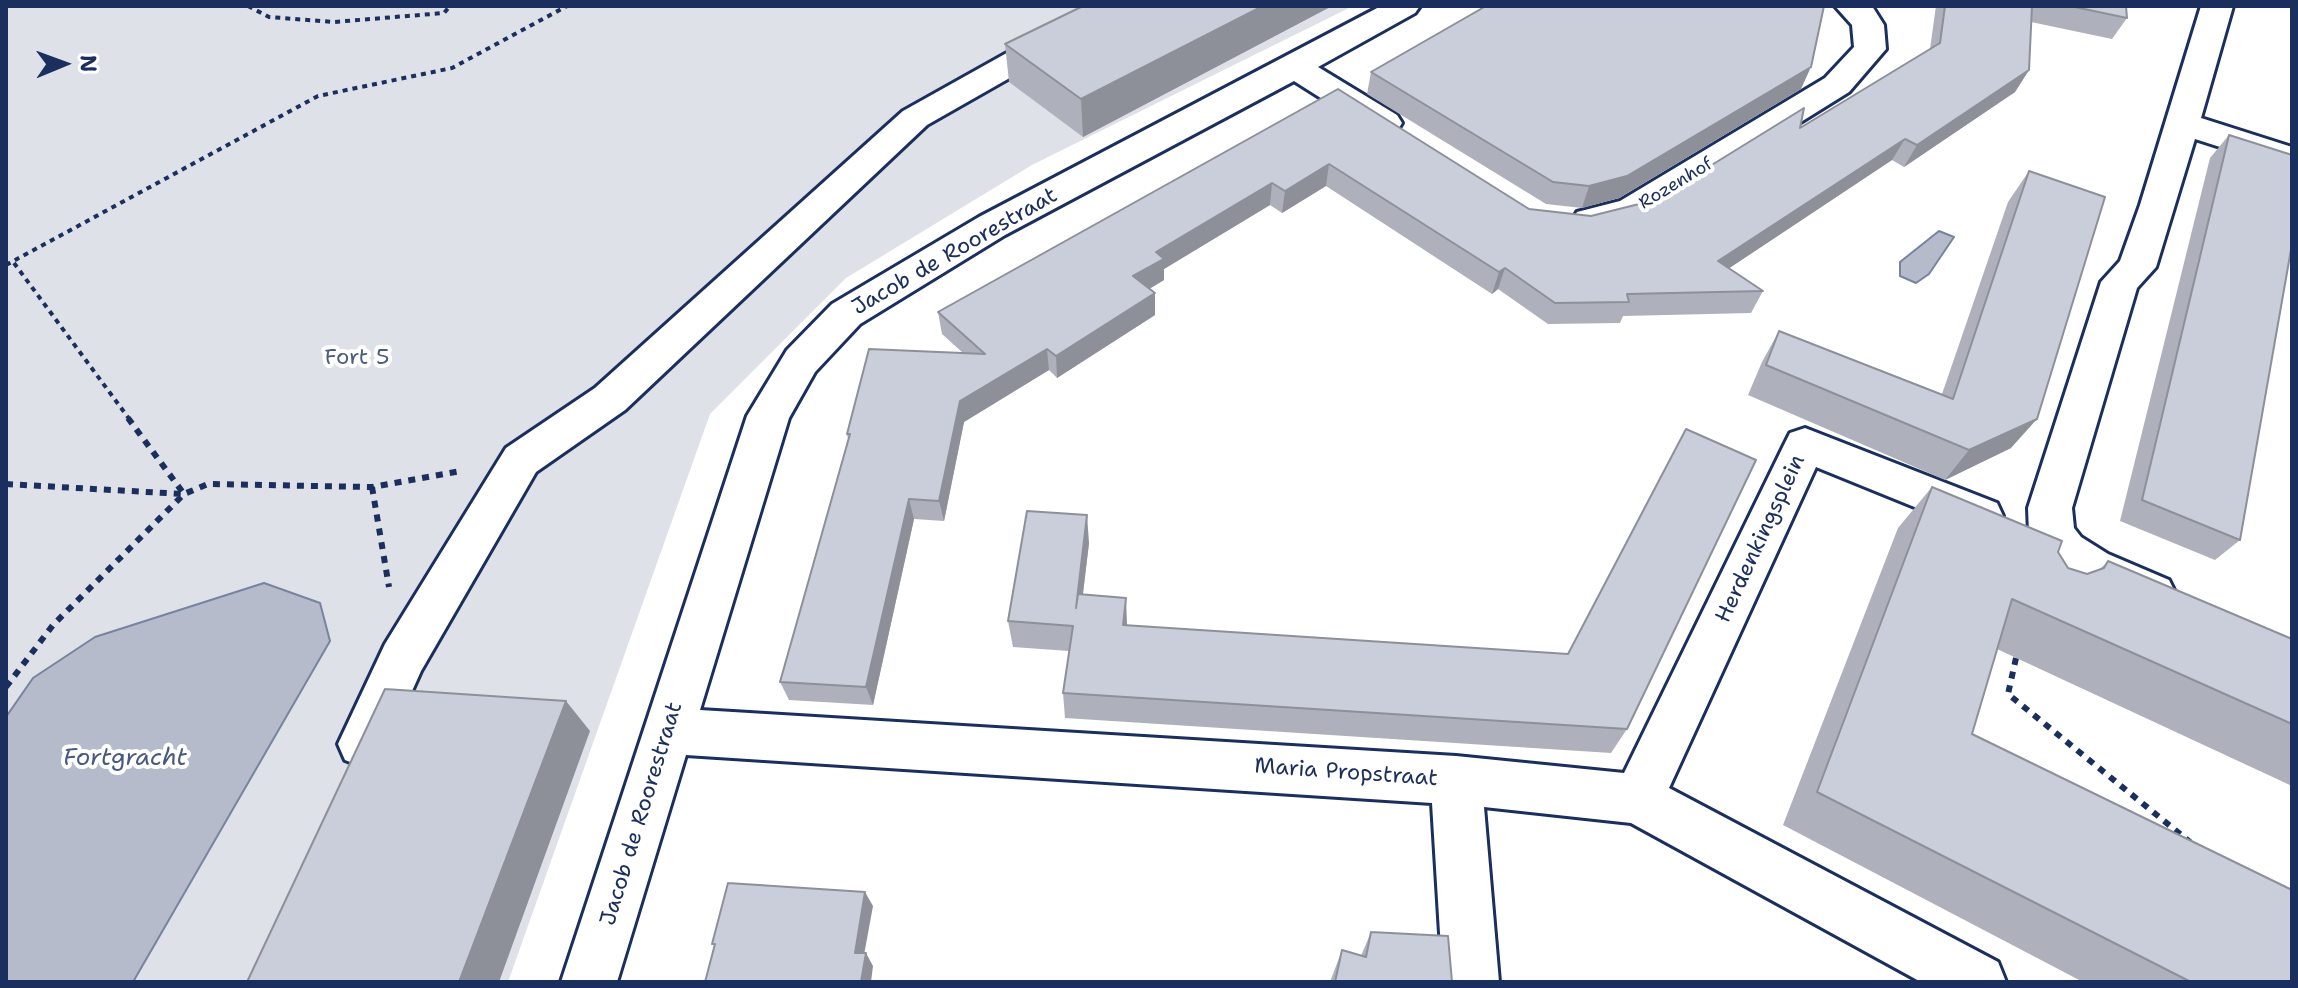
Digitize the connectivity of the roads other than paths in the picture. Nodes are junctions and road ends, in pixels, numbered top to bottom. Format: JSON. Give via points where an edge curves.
{"nodes":[{"id":1,"x":1127,"y":6,"type":"edge"},
{"id":2,"x":1404,"y":6,"type":"edge"},
{"id":3,"x":1851,"y":6,"type":"edge"},
{"id":4,"x":2217,"y":6,"type":"edge"},
{"id":5,"x":1295,"y":67,"type":"junction"},
{"id":6,"x":2180,"y":123,"type":"junction"},
{"id":7,"x":1416,"y":143,"type":"edge"},
{"id":8,"x":2292,"y":159,"type":"edge"},
{"id":9,"x":1552,"y":220,"type":"edge"},
{"id":10,"x":2065,"y":550,"type":"junction"},
{"id":11,"x":2043,"y":591,"type":"edge"},
{"id":12,"x":2192,"y":611,"type":"edge"},
{"id":13,"x":667,"y":731,"type":"junction"},
{"id":14,"x":1456,"y":780,"type":"junction"},
{"id":15,"x":344,"y":785,"type":"edge"},
{"id":16,"x":1638,"y":799,"type":"junction"},
{"id":17,"x":589,"y":982,"type":"edge"},
{"id":18,"x":1471,"y":982,"type":"edge"},
{"id":19,"x":1978,"y":982,"type":"edge"}],
"edges":[{"from":1,"to":15,"type":"street","via":[[915,118],[610,399],[521,460],[402,659]]},
{"from":2,"to":5,"type":"street","name":"Jacob de Roorestraat"},
{"from":3,"to":9,"type":"street","name":"Rozenhof","via":[[1868,25],[1870,49],[1837,85],[1632,210],[1582,223]]},
{"from":4,"to":6,"type":"street"},
{"from":5,"to":7,"type":"street"},
{"from":5,"to":13,"type":"street","name":"Jacob de Roorestraat","via":[[992,226],[846,314],[801,361],[768,416]]},
{"from":6,"to":8,"type":"street"},
{"from":6,"to":10,"type":"street","via":[[2150,230],[2137,267],[2120,282],[2053,492],[2052,533]]},
{"from":10,"to":11,"type":"street"},
{"from":10,"to":12,"type":"street","via":[[2092,568]]},
{"from":10,"to":16,"type":"street","name":"Herdenkingsplein","via":[[1805,445]]},
{"from":13,"to":14,"type":"street","name":"Maria Propstraat"},
{"from":13,"to":17,"type":"street","name":"Jacob de Roorestraat"},
{"from":14,"to":16,"type":"street","name":"Maria Propstraat"},
{"from":14,"to":18,"type":"street"},
{"from":16,"to":19,"type":"street","name":"Maria Propstraat"}]}
